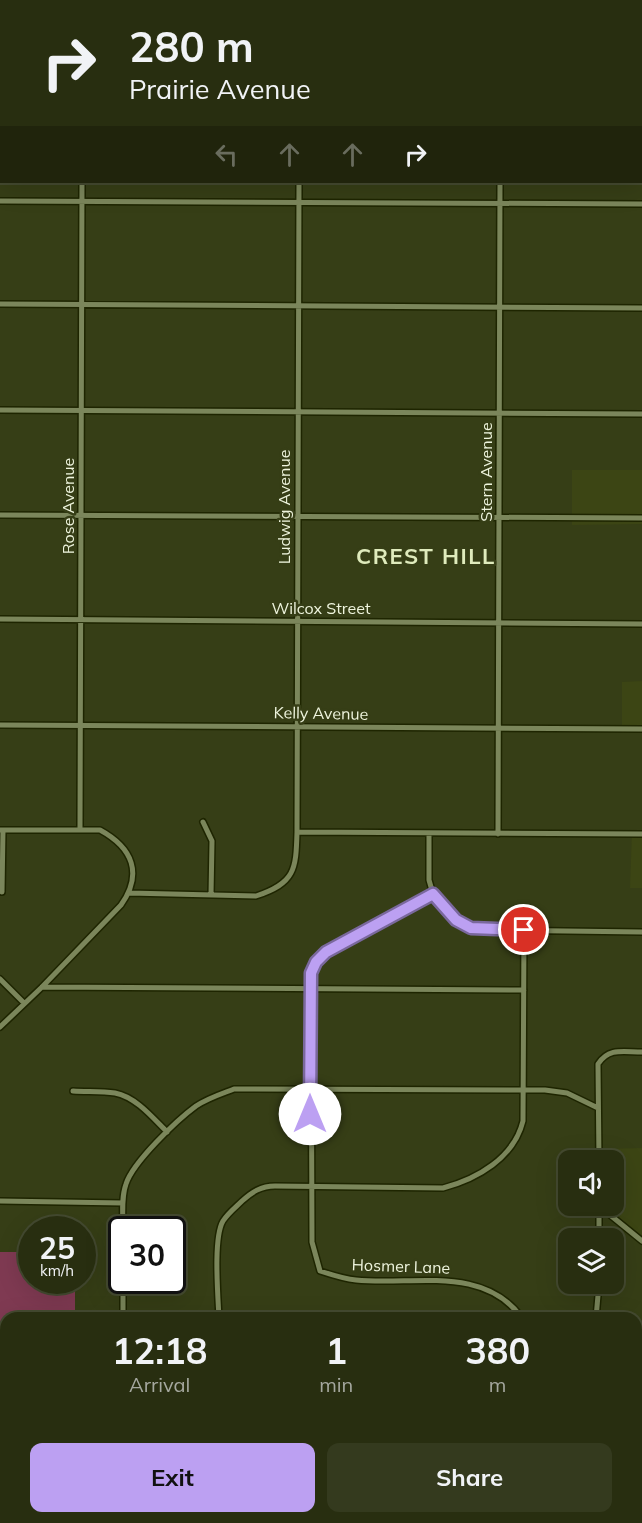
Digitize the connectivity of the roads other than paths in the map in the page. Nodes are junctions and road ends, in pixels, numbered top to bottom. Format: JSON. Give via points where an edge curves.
{"nodes":[{"id":1,"x":82,"y":183,"type":"edge"},
{"id":2,"x":299,"y":183,"type":"edge"},
{"id":3,"x":500,"y":183,"type":"edge"},
{"id":4,"x":0,"y":201,"type":"edge"},
{"id":5,"x":81,"y":202,"type":"junction"},
{"id":6,"x":299,"y":202,"type":"junction"},
{"id":7,"x":500,"y":204,"type":"junction"},
{"id":8,"x":642,"y":204,"type":"edge"},
{"id":9,"x":0,"y":304,"type":"edge"},
{"id":10,"x":82,"y":304,"type":"junction"},
{"id":11,"x":298,"y":306,"type":"junction"},
{"id":12,"x":500,"y":307,"type":"junction"},
{"id":13,"x":642,"y":308,"type":"edge"},
{"id":14,"x":0,"y":410,"type":"edge"},
{"id":15,"x":81,"y":410,"type":"junction"},
{"id":16,"x":298,"y":412,"type":"junction"},
{"id":17,"x":499,"y":414,"type":"junction"},
{"id":18,"x":642,"y":414,"type":"edge"},
{"id":19,"x":0,"y":515,"type":"edge"},
{"id":20,"x":81,"y":515,"type":"junction"},
{"id":21,"x":298,"y":517,"type":"junction"},
{"id":22,"x":499,"y":518,"type":"junction"},
{"id":23,"x":642,"y":518,"type":"edge"},
{"id":24,"x":0,"y":619,"type":"edge"},
{"id":25,"x":81,"y":620,"type":"junction"},
{"id":26,"x":298,"y":621,"type":"junction"},
{"id":27,"x":499,"y":623,"type":"junction"},
{"id":28,"x":642,"y":624,"type":"edge"},
{"id":29,"x":0,"y":724,"type":"edge"},
{"id":30,"x":81,"y":725,"type":"junction"},
{"id":31,"x":297,"y":726,"type":"junction"},
{"id":32,"x":498,"y":729,"type":"junction"},
{"id":33,"x":642,"y":729,"type":"edge"},
{"id":34,"x":203,"y":822,"type":"dead end"},
{"id":35,"x":2,"y":830,"type":"edge"},
{"id":36,"x":80,"y":830,"type":"junction"},
{"id":37,"x":297,"y":832,"type":"junction"},
{"id":38,"x":429,"y":833,"type":"junction"},
{"id":39,"x":498,"y":834,"type":"junction"},
{"id":40,"x":642,"y":834,"type":"edge"},
{"id":41,"x":2,"y":892,"type":"dead end"},
{"id":42,"x":129,"y":893,"type":"junction"},
{"id":43,"x":433,"y":894,"type":"junction"},
{"id":44,"x":211,"y":895,"type":"junction"},
{"id":45,"x":524,"y":930,"type":"junction"},
{"id":46,"x":642,"y":932,"type":"edge"},
{"id":47,"x":0,"y":979,"type":"edge"},
{"id":48,"x":42,"y":987,"type":"junction"},
{"id":49,"x":311,"y":989,"type":"junction"},
{"id":50,"x":524,"y":990,"type":"junction"},
{"id":51,"x":24,"y":1003,"type":"junction"},
{"id":52,"x":0,"y":1027,"type":"edge"},
{"id":53,"x":642,"y":1052,"type":"edge"},
{"id":54,"x":310,"y":1090,"type":"junction"},
{"id":55,"x":73,"y":1091,"type":"dead end"},
{"id":56,"x":523,"y":1091,"type":"junction"},
{"id":57,"x":598,"y":1108,"type":"junction"},
{"id":58,"x":167,"y":1132,"type":"junction"},
{"id":59,"x":598,"y":1150,"type":"edge"},
{"id":60,"x":310,"y":1186,"type":"junction"},
{"id":61,"x":0,"y":1201,"type":"edge"},
{"id":62,"x":123,"y":1203,"type":"junction"},
{"id":63,"x":123,"y":1216,"type":"edge"},
{"id":64,"x":611,"y":1216,"type":"edge"},
{"id":65,"x":642,"y":1241,"type":"edge"},
{"id":66,"x":123,"y":1294,"type":"edge"},
{"id":67,"x":598,"y":1294,"type":"edge"},
{"id":68,"x":123,"y":1312,"type":"edge"},
{"id":69,"x":219,"y":1312,"type":"edge"},
{"id":70,"x":516,"y":1312,"type":"edge"},
{"id":71,"x":597,"y":1312,"type":"edge"}],
"edges":[{"from":1,"to":5,"type":"street","name":"Rose Avenue"},
{"from":2,"to":6,"type":"street","name":"Ludwig Avenue"},
{"from":3,"to":7,"type":"street","name":"Stern Avenue"},
{"from":4,"to":5,"type":"street"},
{"from":5,"to":6,"type":"street"},
{"from":5,"to":10,"type":"street","name":"Rose Avenue"},
{"from":6,"to":7,"type":"street"},
{"from":6,"to":11,"type":"street","name":"Ludwig Avenue"},
{"from":7,"to":8,"type":"street"},
{"from":7,"to":12,"type":"street","name":"Stern Avenue"},
{"from":9,"to":10,"type":"street"},
{"from":10,"to":11,"type":"street"},
{"from":10,"to":15,"type":"street","name":"Rose Avenue"},
{"from":11,"to":12,"type":"street"},
{"from":11,"to":16,"type":"street","name":"Ludwig Avenue"},
{"from":12,"to":13,"type":"street"},
{"from":12,"to":17,"type":"street","name":"Stern Avenue"},
{"from":14,"to":15,"type":"street"},
{"from":15,"to":16,"type":"street"},
{"from":15,"to":20,"type":"street","name":"Rose Avenue"},
{"from":16,"to":17,"type":"street"},
{"from":16,"to":21,"type":"street","name":"Ludwig Avenue"},
{"from":17,"to":18,"type":"street"},
{"from":17,"to":22,"type":"street","name":"Stern Avenue"},
{"from":19,"to":20,"type":"street"},
{"from":20,"to":21,"type":"street"},
{"from":20,"to":25,"type":"street","name":"Rose Avenue"},
{"from":21,"to":22,"type":"street"},
{"from":21,"to":26,"type":"street","name":"Ludwig Avenue"},
{"from":22,"to":23,"type":"street"},
{"from":22,"to":27,"type":"street","name":"Stern Avenue"},
{"from":24,"to":25,"type":"street","name":"Wilcox Street"},
{"from":25,"to":26,"type":"street","name":"Wilcox Street"},
{"from":25,"to":30,"type":"street","name":"Rose Avenue"},
{"from":26,"to":27,"type":"street","name":"Wilcox Street"},
{"from":26,"to":31,"type":"street","name":"Ludwig Avenue"},
{"from":27,"to":28,"type":"street","name":"Wilcox Street"},
{"from":27,"to":32,"type":"street","name":"Stern Avenue"},
{"from":29,"to":30,"type":"street","name":"Kelly Avenue"},
{"from":30,"to":31,"type":"street","name":"Kelly Avenue"},
{"from":30,"to":36,"type":"street","name":"Rose Avenue"},
{"from":31,"to":32,"type":"street","name":"Kelly Avenue"},
{"from":31,"to":37,"type":"street","name":"Ludwig Avenue"},
{"from":32,"to":33,"type":"street","name":"Kelly Avenue"},
{"from":32,"to":39,"type":"street","name":"Stern Avenue"},
{"from":34,"to":44,"type":"street","via":[[213,841]]},
{"from":35,"to":36,"type":"street"},
{"from":35,"to":41,"type":"street"},
{"from":36,"to":42,"type":"street","via":[[100,830],[124,849],[134,879]]},
{"from":37,"to":38,"type":"street"},
{"from":37,"to":44,"type":"street","name":"Ludwig Avenue","via":[[294,868],[273,891],[256,896]]},
{"from":38,"to":39,"type":"street"},
{"from":38,"to":43,"type":"street","via":[[429,880]]},
{"from":39,"to":40,"type":"street"},
{"from":42,"to":44,"type":"street","name":"Ludwig Avenue"},
{"from":42,"to":48,"type":"street"},
{"from":43,"to":45,"type":"street","via":[[456,920],[471,928]]},
{"from":43,"to":49,"type":"street","name":"Hosmer Lane","via":[[326,952],[311,973]]},
{"from":45,"to":46,"type":"street"},
{"from":45,"to":50,"type":"street"},
{"from":47,"to":51,"type":"street"},
{"from":48,"to":49,"type":"street"},
{"from":48,"to":51,"type":"street"},
{"from":49,"to":50,"type":"street"},
{"from":49,"to":54,"type":"street","name":"Hosmer Lane"},
{"from":50,"to":56,"type":"street"},
{"from":51,"to":52,"type":"street"},
{"from":53,"to":57,"type":"street","via":[[614,1051],[604,1056],[598,1064]]},
{"from":54,"to":56,"type":"street"},
{"from":54,"to":58,"type":"street","via":[[234,1089],[196,1106]]},
{"from":54,"to":60,"type":"street","name":"Hosmer Lane"},
{"from":55,"to":58,"type":"street","via":[[126,1096]]},
{"from":56,"to":57,"type":"street","via":[[567,1093]]},
{"from":56,"to":60,"type":"street","via":[[520,1136],[487,1169],[462,1183],[442,1188]]},
{"from":57,"to":59,"type":"street"},
{"from":58,"to":62,"type":"street","via":[[137,1163],[125,1185]]},
{"from":60,"to":69,"type":"street","via":[[268,1186],[258,1190],[223,1221],[218,1238]]},
{"from":60,"to":70,"type":"street","name":"Hosmer Lane","via":[[312,1242],[320,1271],[356,1280],[473,1285],[505,1301]]},
{"from":61,"to":62,"type":"street"},
{"from":62,"to":63,"type":"street"},
{"from":64,"to":65,"type":"street"},
{"from":66,"to":68,"type":"street"},
{"from":67,"to":71,"type":"street"}]}
